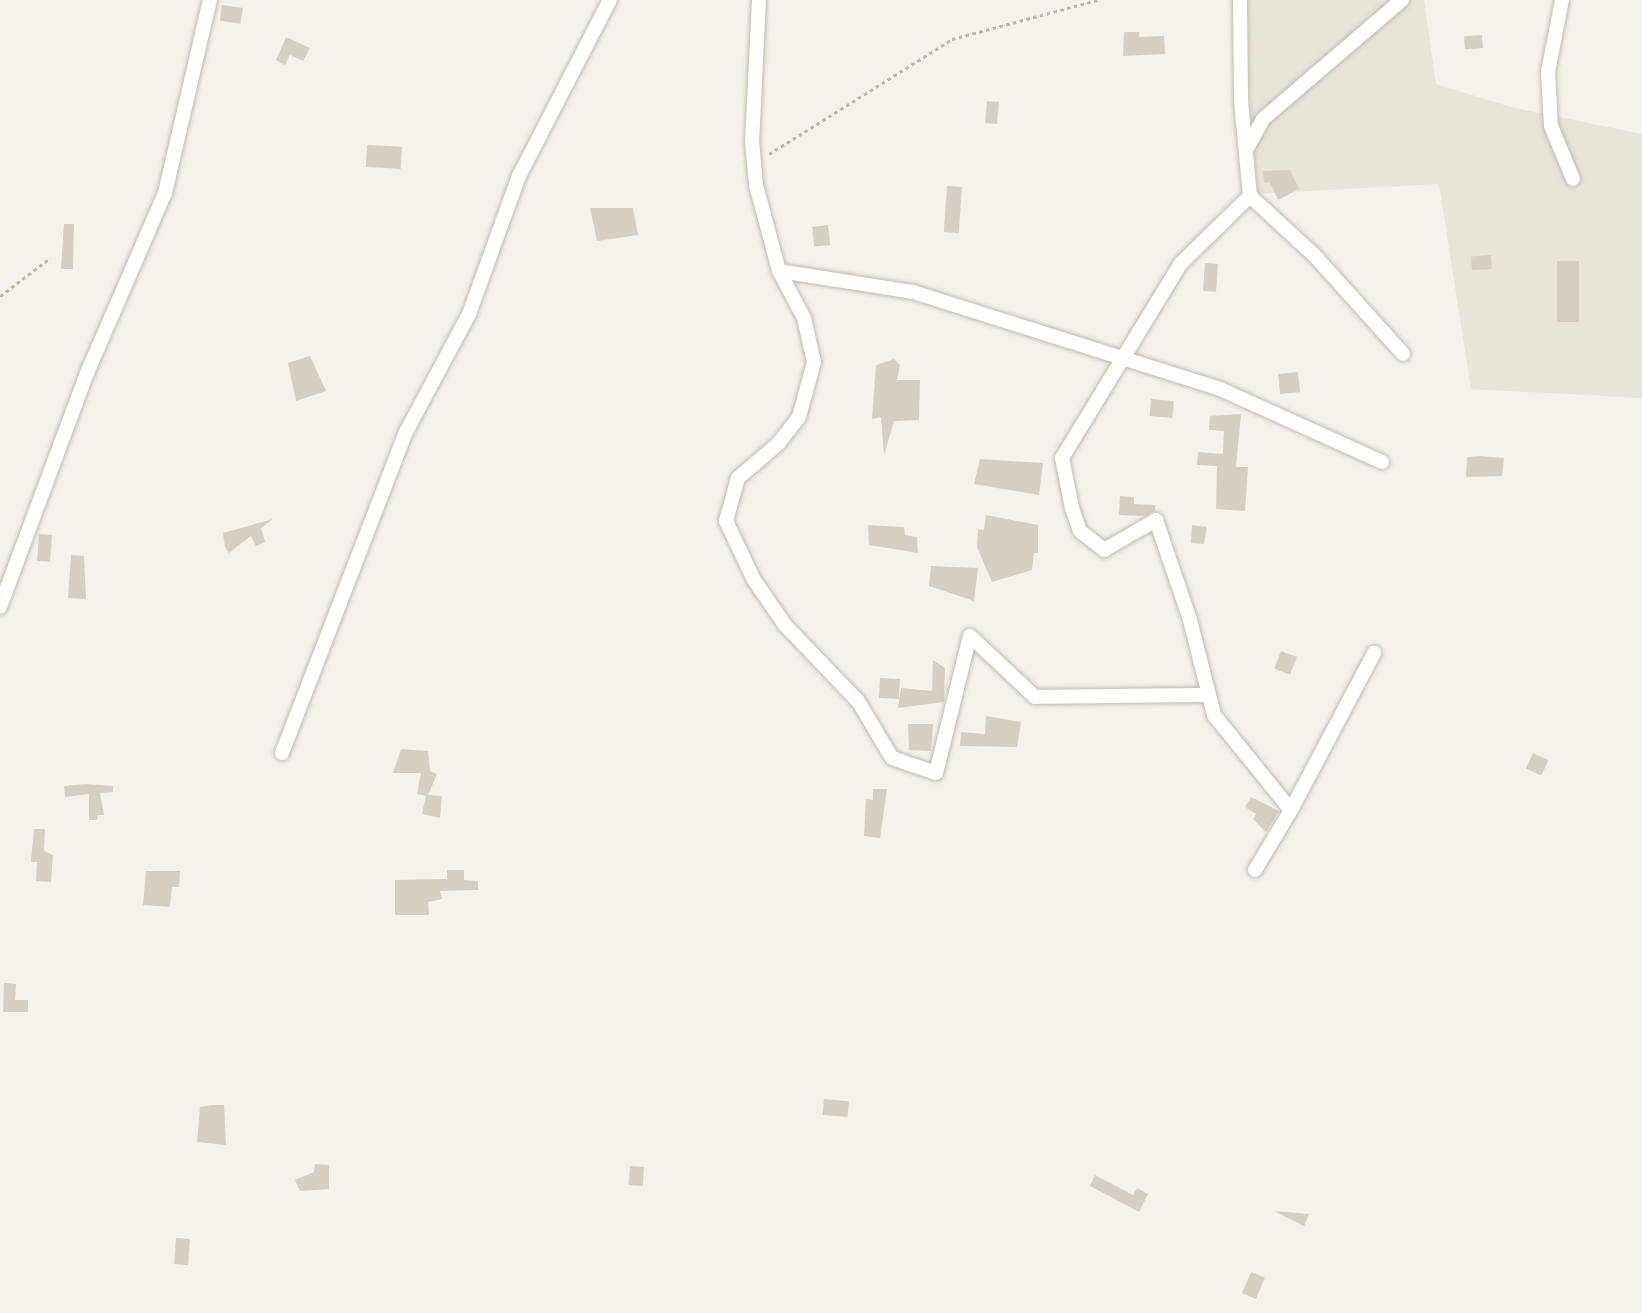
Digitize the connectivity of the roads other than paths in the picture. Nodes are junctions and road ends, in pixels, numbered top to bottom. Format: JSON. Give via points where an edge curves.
{"nodes":[{"id":1,"x":209,"y":0,"type":"edge"},
{"id":2,"x":610,"y":0,"type":"edge"},
{"id":3,"x":759,"y":0,"type":"edge"},
{"id":4,"x":1240,"y":0,"type":"edge"},
{"id":5,"x":1402,"y":0,"type":"edge"},
{"id":6,"x":1562,"y":0,"type":"edge"},
{"id":7,"x":1246,"y":151,"type":"junction"},
{"id":8,"x":1573,"y":179,"type":"dead end"},
{"id":9,"x":1250,"y":196,"type":"junction"},
{"id":10,"x":779,"y":271,"type":"junction"},
{"id":11,"x":1403,"y":354,"type":"dead end"},
{"id":12,"x":1121,"y":358,"type":"junction"},
{"id":13,"x":1382,"y":462,"type":"dead end"},
{"id":14,"x":0,"y":607,"type":"edge"},
{"id":15,"x":1374,"y":653,"type":"dead end"},
{"id":16,"x":1209,"y":695,"type":"junction"},
{"id":17,"x":282,"y":753,"type":"dead end"},
{"id":18,"x":1291,"y":810,"type":"junction"},
{"id":19,"x":1255,"y":870,"type":"dead end"}],
"edges":[{"from":1,"to":14,"type":"street","via":[[165,193],[87,373]]},
{"from":2,"to":17,"type":"street","via":[[519,176],[469,314],[406,432]]},
{"from":3,"to":10,"type":"street","via":[[754,163]]},
{"from":4,"to":7,"type":"street"},
{"from":5,"to":7,"type":"street","via":[[1263,119]]},
{"from":6,"to":8,"type":"street","via":[[1549,85],[1552,126]]},
{"from":7,"to":9,"type":"street"},
{"from":9,"to":11,"type":"street","via":[[1314,255]]},
{"from":9,"to":12,"type":"street","via":[[1181,263]]},
{"from":10,"to":12,"type":"street","via":[[913,292]]},
{"from":10,"to":16,"type":"street","via":[[804,318],[814,362],[799,417],[779,443],[738,478],[726,521],[754,580],[785,625],[858,701],[892,758],[936,773],[970,636],[1035,697]]},
{"from":12,"to":13,"type":"street","via":[[1218,388]]},
{"from":12,"to":16,"type":"street","via":[[1062,458],[1072,508],[1080,531],[1104,550],[1156,520]]},
{"from":15,"to":18,"type":"street"},
{"from":16,"to":18,"type":"street","via":[[1214,715]]},
{"from":18,"to":19,"type":"street"}]}
